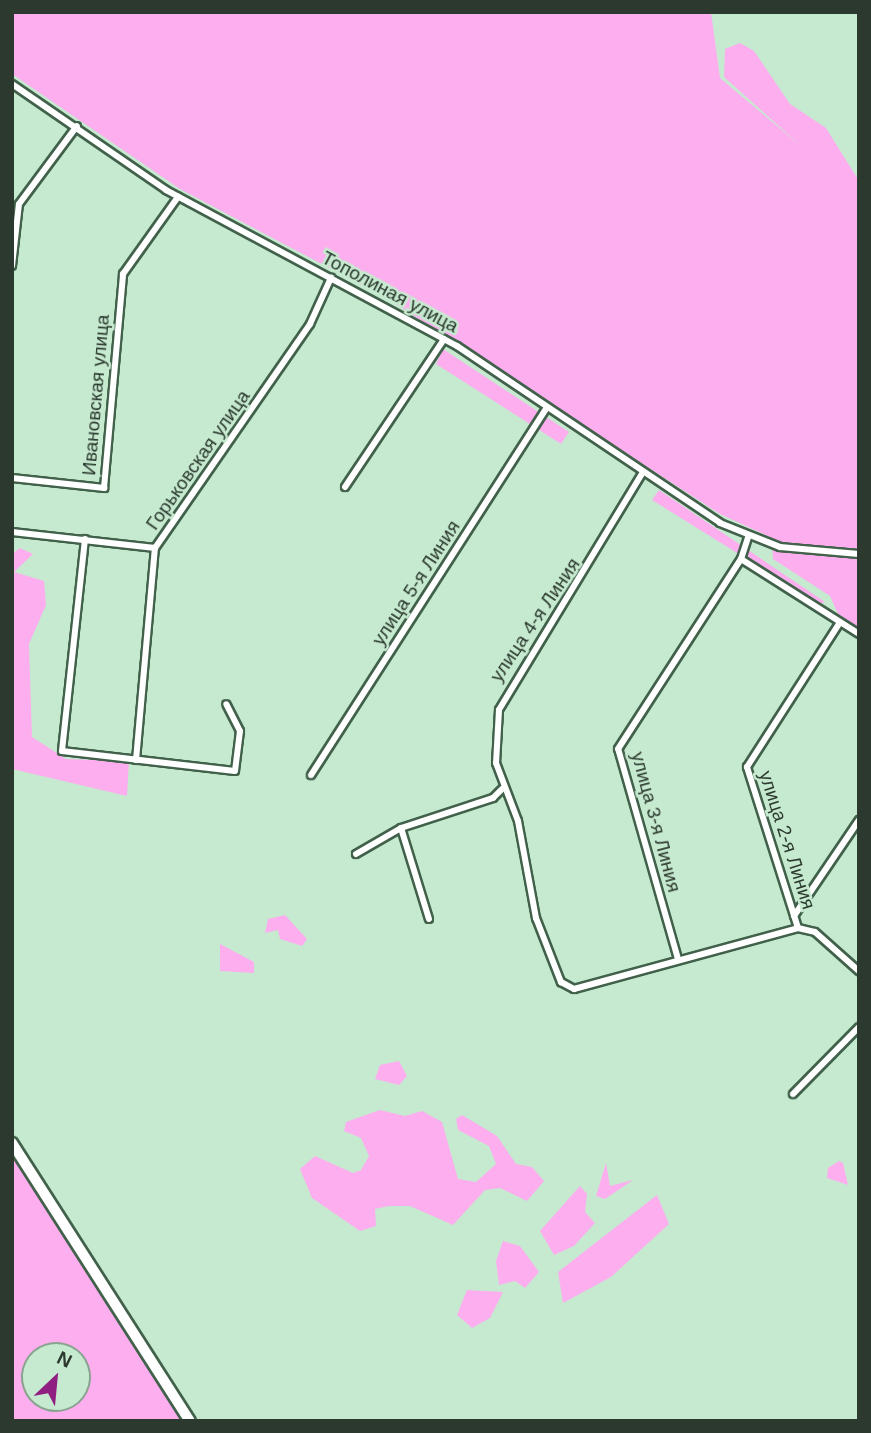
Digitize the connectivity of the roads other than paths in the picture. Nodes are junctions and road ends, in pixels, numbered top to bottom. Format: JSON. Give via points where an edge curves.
{"nodes":[{"id":1,"x":12,"y":84,"type":"edge"},
{"id":2,"x":76,"y":126,"type":"junction"},
{"id":3,"x":178,"y":197,"type":"junction"},
{"id":4,"x":12,"y":266,"type":"edge"},
{"id":5,"x":331,"y":278,"type":"junction"},
{"id":6,"x":444,"y":339,"type":"junction"},
{"id":7,"x":547,"y":407,"type":"junction"},
{"id":8,"x":643,"y":472,"type":"junction"},
{"id":9,"x":12,"y":478,"type":"edge"},
{"id":10,"x":345,"y":488,"type":"dead end"},
{"id":11,"x":12,"y":531,"type":"edge"},
{"id":12,"x":748,"y":537,"type":"junction"},
{"id":13,"x":85,"y":539,"type":"junction"},
{"id":14,"x":155,"y":548,"type":"junction"},
{"id":15,"x":859,"y":554,"type":"edge"},
{"id":16,"x":741,"y":559,"type":"junction"},
{"id":17,"x":840,"y":622,"type":"junction"},
{"id":18,"x":859,"y":634,"type":"edge"},
{"id":19,"x":226,"y":704,"type":"dead end"},
{"id":20,"x":136,"y":760,"type":"junction"},
{"id":21,"x":311,"y":775,"type":"dead end"},
{"id":22,"x":502,"y":789,"type":"junction"},
{"id":23,"x":859,"y":820,"type":"edge"},
{"id":24,"x":401,"y":828,"type":"junction"},
{"id":25,"x":356,"y":854,"type":"dead end"},
{"id":26,"x":794,"y":916,"type":"junction"},
{"id":27,"x":429,"y":919,"type":"dead end"},
{"id":28,"x":798,"y":928,"type":"junction"},
{"id":29,"x":678,"y":959,"type":"junction"},
{"id":30,"x":859,"y":971,"type":"edge"},
{"id":31,"x":859,"y":1027,"type":"edge"},
{"id":32,"x":793,"y":1094,"type":"dead end"},
{"id":33,"x":12,"y":1143,"type":"edge"},
{"id":34,"x":190,"y":1421,"type":"edge"}],
"edges":[{"from":1,"to":2,"type":"street","name":"Тополиная улица"},
{"from":2,"to":3,"type":"street","name":"Тополиная улица"},
{"from":2,"to":4,"type":"street","via":[[19,204]]},
{"from":3,"to":5,"type":"street","name":"Тополиная улица"},
{"from":3,"to":9,"type":"street","name":"Ивановская улица","via":[[123,274],[104,488]]},
{"from":5,"to":6,"type":"street","name":"Тополиная улица"},
{"from":5,"to":14,"type":"street","name":"Горьковская улица","via":[[310,324]]},
{"from":6,"to":7,"type":"street","name":"Тополиная улица"},
{"from":6,"to":10,"type":"street"},
{"from":7,"to":8,"type":"street","name":"Тополиная улица"},
{"from":7,"to":21,"type":"street","name":"улица 5-я Линия"},
{"from":8,"to":12,"type":"street","name":"Тополиная улица"},
{"from":8,"to":22,"type":"street","name":"улица 4-я Линия","via":[[603,546],[501,700],[494,750]]},
{"from":11,"to":13,"type":"street"},
{"from":12,"to":15,"type":"street","name":"Тополиная улица","via":[[809,553]]},
{"from":12,"to":16,"type":"street","name":"улица 3-я Линия"},
{"from":13,"to":14,"type":"street"},
{"from":13,"to":20,"type":"street","via":[[62,751]]},
{"from":14,"to":20,"type":"street","name":"Горьковская улица"},
{"from":16,"to":17,"type":"street"},
{"from":16,"to":29,"type":"street","name":"улица 3-я Линия","via":[[618,749]]},
{"from":17,"to":18,"type":"street"},
{"from":17,"to":26,"type":"street","name":"улица 2-я Линия","via":[[747,767]]},
{"from":19,"to":20,"type":"street","via":[[240,731],[235,771]]},
{"from":22,"to":24,"type":"street","via":[[493,797]]},
{"from":22,"to":29,"type":"street","name":"улица 4-я Линия","via":[[518,821],[536,918],[561,982],[574,989]]},
{"from":23,"to":26,"type":"street"},
{"from":24,"to":25,"type":"street"},
{"from":24,"to":27,"type":"street"},
{"from":26,"to":28,"type":"street","name":"улица 2-я Линия"},
{"from":28,"to":29,"type":"street"},
{"from":28,"to":30,"type":"street","via":[[815,932]]},
{"from":31,"to":32,"type":"street"},
{"from":33,"to":34,"type":"main road"}]}
